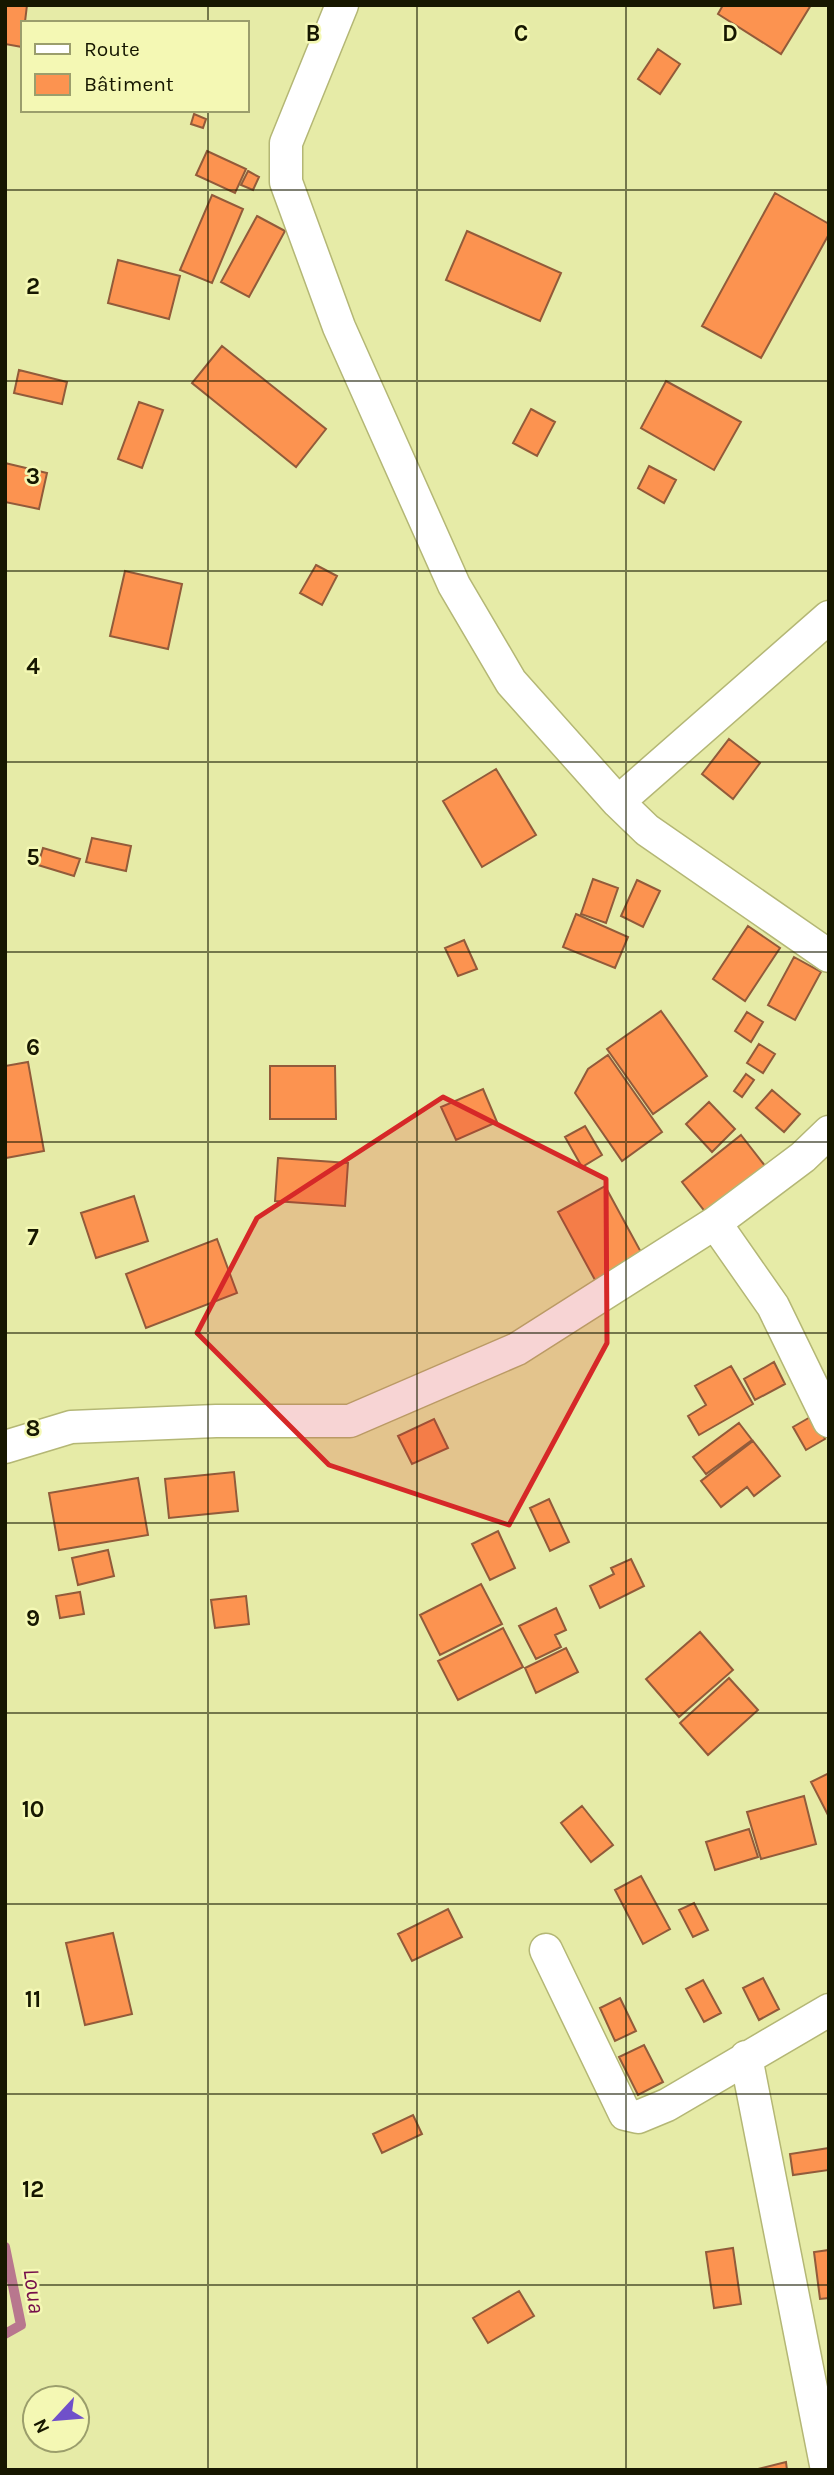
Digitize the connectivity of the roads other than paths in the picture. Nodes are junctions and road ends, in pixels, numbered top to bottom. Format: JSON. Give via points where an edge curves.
{"nodes":[{"id":1,"x":342,"y":5,"type":"edge"},
{"id":2,"x":829,"y":617,"type":"edge"},
{"id":3,"x":618,"y":802,"type":"junction"},
{"id":4,"x":829,"y":956,"type":"edge"},
{"id":5,"x":829,"y":1132,"type":"edge"},
{"id":6,"x":715,"y":1223,"type":"junction"},
{"id":7,"x":829,"y":1421,"type":"edge"},
{"id":8,"x":5,"y":1447,"type":"edge"},
{"id":9,"x":546,"y":1950,"type":"dead end"},
{"id":10,"x":829,"y":2010,"type":"edge"},
{"id":11,"x":746,"y":2057,"type":"junction"},
{"id":12,"x":827,"y":2470,"type":"edge"}],
"edges":[{"from":1,"to":3,"type":"street","via":[[286,143],[286,181],[295,211],[339,327],[454,585],[511,682]]},
{"from":2,"to":3,"type":"street"},
{"from":3,"to":4,"type":"street","via":[[647,830]]},
{"from":5,"to":6,"type":"street"},
{"from":6,"to":7,"type":"street","via":[[773,1306]]},
{"from":6,"to":8,"type":"street","via":[[517,1349],[350,1421],[71,1427]]},
{"from":9,"to":11,"type":"street","via":[[625,2115],[638,2117],[667,2105]]},
{"from":10,"to":11,"type":"street"},
{"from":11,"to":12,"type":"street"}]}
